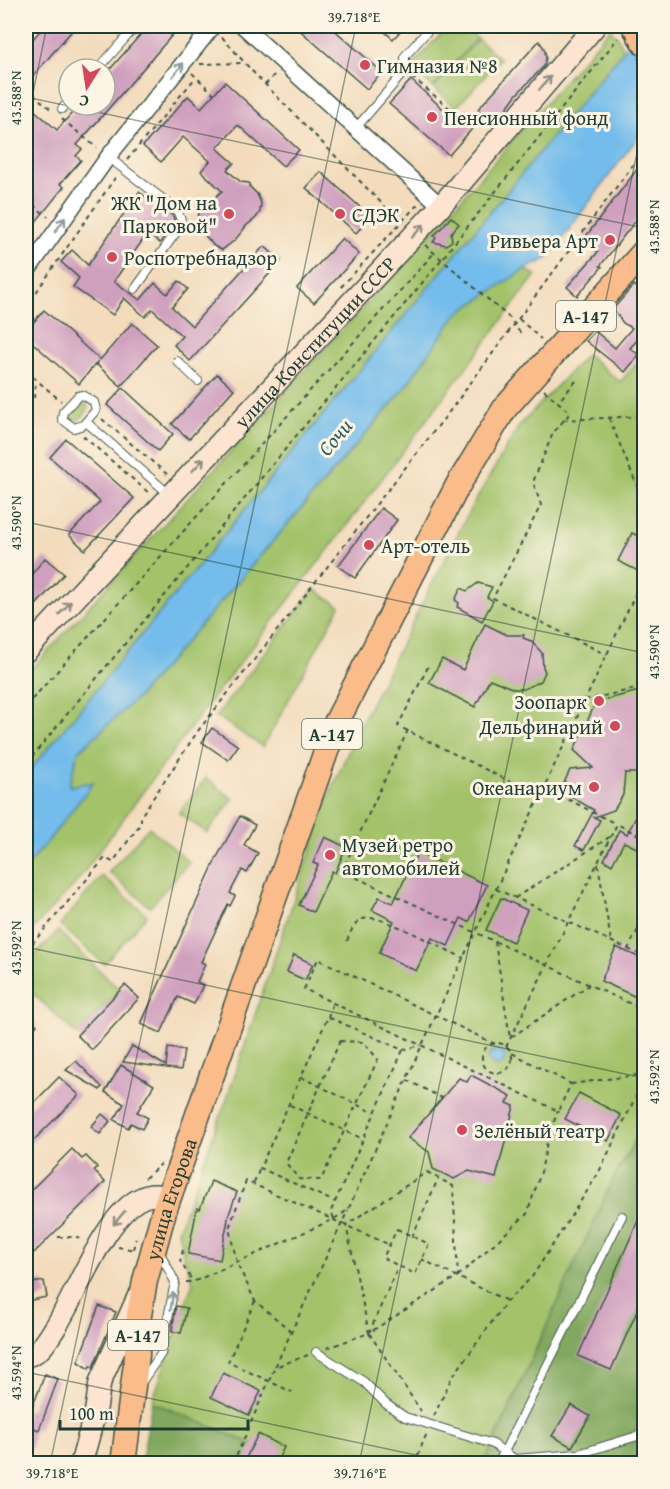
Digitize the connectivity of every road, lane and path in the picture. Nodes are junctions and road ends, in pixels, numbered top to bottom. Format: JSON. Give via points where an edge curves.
{"nodes":[{"id":1,"x":136,"y":26,"type":"edge"},
{"id":2,"x":213,"y":26,"type":"edge"},
{"id":3,"x":243,"y":26,"type":"edge"},
{"id":4,"x":432,"y":26,"type":"edge"},
{"id":5,"x":595,"y":26,"type":"edge"},
{"id":6,"x":621,"y":26,"type":"edge"},
{"id":7,"x":626,"y":32,"type":"edge"},
{"id":8,"x":645,"y":43,"type":"edge"},
{"id":9,"x":109,"y":57,"type":"edge"},
{"id":10,"x":245,"y":63,"type":"junction"},
{"id":11,"x":183,"y":65,"type":"junction"},
{"id":12,"x":645,"y":68,"type":"edge"},
{"id":13,"x":405,"y":71,"type":"junction"},
{"id":14,"x":196,"y":77,"type":"junction"},
{"id":15,"x":26,"y":88,"type":"edge"},
{"id":16,"x":214,"y":94,"type":"dead end"},
{"id":17,"x":355,"y":129,"type":"junction"},
{"id":18,"x":500,"y":136,"type":"junction"},
{"id":19,"x":645,"y":150,"type":"edge"},
{"id":20,"x":108,"y":157,"type":"junction"},
{"id":21,"x":122,"y":167,"type":"junction"},
{"id":22,"x":26,"y":199,"type":"edge"},
{"id":23,"x":419,"y":202,"type":"dead end"},
{"id":24,"x":441,"y":206,"type":"junction"},
{"id":25,"x":48,"y":217,"type":"dead end"},
{"id":26,"x":420,"y":240,"type":"dead end"},
{"id":27,"x":645,"y":252,"type":"edge"},
{"id":28,"x":434,"y":253,"type":"junction"},
{"id":29,"x":441,"y":260,"type":"junction"},
{"id":30,"x":26,"y":273,"type":"edge"},
{"id":31,"x":135,"y":289,"type":"dead end"},
{"id":32,"x":26,"y":307,"type":"edge"},
{"id":33,"x":519,"y":319,"type":"junction"},
{"id":34,"x":514,"y":326,"type":"junction"},
{"id":35,"x":521,"y":333,"type":"dead end"},
{"id":36,"x":542,"y":339,"type":"dead end"},
{"id":37,"x":637,"y":339,"type":"dead end"},
{"id":38,"x":645,"y":348,"type":"edge"},
{"id":39,"x":177,"y":361,"type":"dead end"},
{"id":40,"x":26,"y":371,"type":"edge"},
{"id":41,"x":36,"y":380,"type":"junction"},
{"id":42,"x":198,"y":381,"type":"dead end"},
{"id":43,"x":576,"y":381,"type":"dead end"},
{"id":44,"x":34,"y":398,"type":"dead end"},
{"id":45,"x":67,"y":407,"type":"junction"},
{"id":46,"x":95,"y":413,"type":"junction"},
{"id":47,"x":645,"y":416,"type":"edge"},
{"id":48,"x":609,"y":418,"type":"junction"},
{"id":49,"x":563,"y":420,"type":"junction"},
{"id":50,"x":86,"y":422,"type":"junction"},
{"id":51,"x":74,"y":428,"type":"junction"},
{"id":52,"x":164,"y":489,"type":"junction"},
{"id":53,"x":645,"y":503,"type":"edge"},
{"id":54,"x":645,"y":576,"type":"edge"},
{"id":55,"x":26,"y":651,"type":"edge"},
{"id":56,"x":607,"y":655,"type":"junction"},
{"id":57,"x":428,"y":667,"type":"dead end"},
{"id":58,"x":645,"y":687,"type":"edge"},
{"id":59,"x":585,"y":700,"type":"junction"},
{"id":60,"x":26,"y":706,"type":"edge"},
{"id":61,"x":408,"y":730,"type":"junction"},
{"id":62,"x":26,"y":764,"type":"edge"},
{"id":63,"x":544,"y":787,"type":"junction"},
{"id":64,"x":539,"y":796,"type":"junction"},
{"id":65,"x":617,"y":824,"type":"junction"},
{"id":66,"x":611,"y":836,"type":"junction"},
{"id":67,"x":645,"y":838,"type":"edge"},
{"id":68,"x":597,"y":863,"type":"junction"},
{"id":69,"x":496,"y":889,"type":"junction"},
{"id":70,"x":515,"y":898,"type":"junction"},
{"id":71,"x":645,"y":918,"type":"edge"},
{"id":72,"x":568,"y":922,"type":"junction"},
{"id":73,"x":475,"y":933,"type":"junction"},
{"id":74,"x":347,"y":941,"type":"dead end"},
{"id":75,"x":611,"y":941,"type":"junction"},
{"id":76,"x":495,"y":942,"type":"junction"},
{"id":77,"x":628,"y":949,"type":"junction"},
{"id":78,"x":26,"y":951,"type":"edge"},
{"id":79,"x":645,"y":956,"type":"edge"},
{"id":80,"x":464,"y":958,"type":"junction"},
{"id":81,"x":546,"y":965,"type":"junction"},
{"id":82,"x":590,"y":984,"type":"junction"},
{"id":83,"x":333,"y":1002,"type":"junction"},
{"id":84,"x":645,"y":1010,"type":"edge"},
{"id":85,"x":436,"y":1016,"type":"junction"},
{"id":86,"x":328,"y":1017,"type":"junction"},
{"id":87,"x":367,"y":1034,"type":"junction"},
{"id":88,"x":510,"y":1038,"type":"junction"},
{"id":89,"x":363,"y":1042,"type":"junction"},
{"id":90,"x":495,"y":1044,"type":"junction"},
{"id":91,"x":422,"y":1045,"type":"junction"},
{"id":92,"x":506,"y":1047,"type":"junction"},
{"id":93,"x":403,"y":1050,"type":"junction"},
{"id":94,"x":510,"y":1052,"type":"junction"},
{"id":95,"x":490,"y":1072,"type":"junction"},
{"id":96,"x":645,"y":1074,"type":"edge"},
{"id":97,"x":301,"y":1077,"type":"junction"},
{"id":98,"x":488,"y":1077,"type":"junction"},
{"id":99,"x":406,"y":1080,"type":"junction"},
{"id":100,"x":645,"y":1080,"type":"edge"},
{"id":101,"x":571,"y":1083,"type":"junction"},
{"id":102,"x":320,"y":1086,"type":"junction"},
{"id":103,"x":442,"y":1098,"type":"dead end"},
{"id":104,"x":289,"y":1104,"type":"junction"},
{"id":105,"x":357,"y":1104,"type":"junction"},
{"id":106,"x":558,"y":1111,"type":"junction"},
{"id":107,"x":308,"y":1113,"type":"junction"},
{"id":108,"x":375,"y":1113,"type":"junction"},
{"id":109,"x":345,"y":1131,"type":"junction"},
{"id":110,"x":363,"y":1139,"type":"junction"},
{"id":111,"x":260,"y":1168,"type":"junction"},
{"id":112,"x":438,"y":1178,"type":"junction"},
{"id":113,"x":299,"y":1179,"type":"junction"},
{"id":114,"x":254,"y":1183,"type":"junction"},
{"id":115,"x":296,"y":1185,"type":"junction"},
{"id":116,"x":169,"y":1198,"type":"junction"},
{"id":117,"x":335,"y":1202,"type":"junction"},
{"id":118,"x":348,"y":1210,"type":"junction"},
{"id":119,"x":622,"y":1216,"type":"dead end"},
{"id":120,"x":334,"y":1219,"type":"junction"},
{"id":121,"x":344,"y":1224,"type":"junction"},
{"id":122,"x":58,"y":1237,"type":"dead end"},
{"id":123,"x":412,"y":1237,"type":"junction"},
{"id":124,"x":146,"y":1238,"type":"junction"},
{"id":125,"x":89,"y":1244,"type":"dead end"},
{"id":126,"x":390,"y":1245,"type":"junction"},
{"id":127,"x":133,"y":1250,"type":"dead end"},
{"id":128,"x":183,"y":1250,"type":"dead end"},
{"id":129,"x":421,"y":1259,"type":"junction"},
{"id":130,"x":237,"y":1263,"type":"junction"},
{"id":131,"x":398,"y":1266,"type":"junction"},
{"id":132,"x":458,"y":1276,"type":"junction"},
{"id":133,"x":145,"y":1281,"type":"junction"},
{"id":134,"x":193,"y":1282,"type":"junction"},
{"id":135,"x":180,"y":1283,"type":"dead end"},
{"id":136,"x":255,"y":1301,"type":"junction"},
{"id":137,"x":507,"y":1301,"type":"junction"},
{"id":138,"x":292,"y":1332,"type":"junction"},
{"id":139,"x":369,"y":1333,"type":"junction"},
{"id":140,"x":316,"y":1352,"type":"junction"},
{"id":141,"x":26,"y":1356,"type":"edge"},
{"id":142,"x":275,"y":1367,"type":"junction"},
{"id":143,"x":269,"y":1382,"type":"junction"},
{"id":144,"x":292,"y":1392,"type":"dead end"},
{"id":145,"x":132,"y":1397,"type":"junction"},
{"id":146,"x":96,"y":1409,"type":"junction"},
{"id":147,"x":430,"y":1425,"type":"junction"},
{"id":148,"x":645,"y":1434,"type":"edge"},
{"id":149,"x":504,"y":1452,"type":"junction"},
{"id":150,"x":81,"y":1464,"type":"edge"},
{"id":151,"x":123,"y":1464,"type":"edge"},
{"id":152,"x":233,"y":1464,"type":"edge"},
{"id":153,"x":414,"y":1464,"type":"edge"},
{"id":154,"x":498,"y":1464,"type":"edge"}],
"edges":[{"from":1,"to":9,"type":"lane"},
{"from":2,"to":10,"type":"path"},
{"from":2,"to":11,"type":"street"},
{"from":3,"to":17,"type":"street"},
{"from":4,"to":13,"type":"lane","via":[[405,56]]},
{"from":18,"to":5,"type":"main road","name":"улица Конституции СССР","one_way":true},
{"from":6,"to":12,"type":"path","bridge":true},
{"from":7,"to":8,"type":"main road"},
{"from":7,"to":29,"type":"path"},
{"from":10,"to":11,"type":"path"},
{"from":10,"to":23,"type":"path","via":[[400,222]]},
{"from":11,"to":14,"type":"path"},
{"from":20,"to":11,"type":"street","one_way":true},
{"from":13,"to":17,"type":"lane"},
{"from":13,"to":18,"type":"path","via":[[453,111],[474,114]]},
{"from":14,"to":16,"type":"path"},
{"from":14,"to":21,"type":"path"},
{"from":15,"to":20,"type":"path"},
{"from":17,"to":24,"type":"street"},
{"from":18,"to":24,"type":"main road","name":"улица Конституции СССР"},
{"from":19,"to":33,"type":"path"},
{"from":20,"to":21,"type":"lane"},
{"from":30,"to":20,"type":"street","one_way":true},
{"from":21,"to":31,"type":"lane","via":[[177,210],[181,220]]},
{"from":21,"to":32,"type":"path"},
{"from":22,"to":25,"type":"path"},
{"from":52,"to":24,"type":"main road","name":"улица Конституции СССР","one_way":true},
{"from":26,"to":28,"type":"path"},
{"from":27,"to":116,"type":"main road","name":"улица Егорова","number":"А-147","via":[[505,408],[458,485],[336,723]]},
{"from":28,"to":29,"type":"path"},
{"from":28,"to":60,"type":"path"},
{"from":29,"to":34,"type":"path","via":[[512,320]]},
{"from":29,"to":62,"type":"path"},
{"from":33,"to":34,"type":"path"},
{"from":33,"to":36,"type":"path"},
{"from":34,"to":35,"type":"path"},
{"from":34,"to":78,"type":"path","via":[[198,730],[113,862],[105,858]]},
{"from":37,"to":38,"type":"path"},
{"from":39,"to":42,"type":"lane"},
{"from":40,"to":41,"type":"path"},
{"from":41,"to":44,"type":"path"},
{"from":41,"to":45,"type":"path"},
{"from":43,"to":49,"type":"path","via":[[558,402],[570,413]]},
{"from":45,"to":46,"type":"lane","via":[[83,395],[96,405]]},
{"from":45,"to":51,"type":"lane","via":[[62,417]]},
{"from":46,"to":50,"type":"lane"},
{"from":46,"to":52,"type":"path"},
{"from":47,"to":48,"type":"path"},
{"from":48,"to":49,"type":"path"},
{"from":48,"to":53,"type":"path"},
{"from":49,"to":56,"type":"path","via":[[553,433],[533,482],[541,505],[493,598]]},
{"from":50,"to":51,"type":"lane"},
{"from":50,"to":52,"type":"lane"},
{"from":51,"to":52,"type":"path"},
{"from":55,"to":52,"type":"main road","name":"улица Конституции СССР","one_way":true},
{"from":54,"to":56,"type":"path"},
{"from":56,"to":59,"type":"path"},
{"from":57,"to":61,"type":"path","via":[[399,726]]},
{"from":58,"to":59,"type":"path"},
{"from":59,"to":63,"type":"path"},
{"from":61,"to":64,"type":"path"},
{"from":61,"to":73,"type":"path","via":[[342,871]]},
{"from":63,"to":64,"type":"path"},
{"from":63,"to":65,"type":"path"},
{"from":64,"to":69,"type":"path"},
{"from":65,"to":66,"type":"path"},
{"from":65,"to":67,"type":"path"},
{"from":66,"to":68,"type":"path"},
{"from":66,"to":70,"type":"path"},
{"from":68,"to":72,"type":"path"},
{"from":68,"to":75,"type":"path"},
{"from":69,"to":70,"type":"path"},
{"from":69,"to":73,"type":"path"},
{"from":70,"to":72,"type":"path"},
{"from":71,"to":77,"type":"path"},
{"from":72,"to":75,"type":"path"},
{"from":72,"to":81,"type":"path"},
{"from":73,"to":76,"type":"path"},
{"from":73,"to":80,"type":"path"},
{"from":74,"to":80,"type":"path","via":[[354,925],[368,918]]},
{"from":75,"to":77,"type":"path"},
{"from":76,"to":81,"type":"path"},
{"from":76,"to":88,"type":"path"},
{"from":77,"to":79,"type":"path"},
{"from":80,"to":85,"type":"path"},
{"from":81,"to":82,"type":"path"},
{"from":81,"to":88,"type":"path"},
{"from":82,"to":84,"type":"path"},
{"from":82,"to":88,"type":"path"},
{"from":83,"to":85,"type":"path","via":[[304,988],[318,959]]},
{"from":83,"to":86,"type":"path"},
{"from":83,"to":91,"type":"path"},
{"from":85,"to":90,"type":"path"},
{"from":85,"to":91,"type":"path"},
{"from":86,"to":87,"type":"path"},
{"from":86,"to":97,"type":"path"},
{"from":87,"to":89,"type":"path"},
{"from":87,"to":93,"type":"path"},
{"from":88,"to":92,"type":"path"},
{"from":89,"to":102,"type":"path","via":[[340,1041]]},
{"from":89,"to":105,"type":"path","via":[[378,1059]]},
{"from":90,"to":92,"type":"path"},
{"from":90,"to":95,"type":"path","via":[[486,1048],[482,1057]]},
{"from":91,"to":93,"type":"path"},
{"from":91,"to":98,"type":"path"},
{"from":91,"to":99,"type":"path"},
{"from":92,"to":94,"type":"path"},
{"from":93,"to":108,"type":"path"},
{"from":94,"to":95,"type":"path","via":[[508,1068],[500,1073]]},
{"from":94,"to":101,"type":"path"},
{"from":95,"to":98,"type":"path"},
{"from":96,"to":101,"type":"path"},
{"from":97,"to":102,"type":"path"},
{"from":97,"to":104,"type":"path"},
{"from":98,"to":106,"type":"path"},
{"from":99,"to":103,"type":"path"},
{"from":99,"to":118,"type":"path"},
{"from":100,"to":137,"type":"path","via":[[598,1174],[532,1277]]},
{"from":101,"to":106,"type":"path"},
{"from":102,"to":105,"type":"path"},
{"from":102,"to":107,"type":"path"},
{"from":104,"to":107,"type":"path"},
{"from":104,"to":111,"type":"path"},
{"from":105,"to":108,"type":"path"},
{"from":105,"to":109,"type":"path"},
{"from":106,"to":132,"type":"path","via":[[527,1214]]},
{"from":107,"to":109,"type":"path"},
{"from":107,"to":113,"type":"path","via":[[286,1163]]},
{"from":108,"to":110,"type":"path"},
{"from":109,"to":110,"type":"path"},
{"from":109,"to":113,"type":"path","via":[[321,1180]]},
{"from":110,"to":117,"type":"path"},
{"from":111,"to":114,"type":"path"},
{"from":111,"to":115,"type":"path"},
{"from":112,"to":121,"type":"path","via":[[427,1172]]},
{"from":112,"to":123,"type":"path"},
{"from":112,"to":132,"type":"path","via":[[453,1185]]},
{"from":113,"to":115,"type":"path"},
{"from":114,"to":120,"type":"path"},
{"from":114,"to":130,"type":"path","via":[[246,1180],[229,1228]]},
{"from":115,"to":117,"type":"path"},
{"from":116,"to":124,"type":"main road","name":"улица Егорова","number":"А-147"},
{"from":116,"to":141,"type":"main road","one_way":true,"via":[[141,1198],[122,1213],[45,1343]]},
{"from":117,"to":120,"type":"path","via":[[331,1211]]},
{"from":118,"to":120,"type":"path"},
{"from":118,"to":121,"type":"path"},
{"from":119,"to":149,"type":"lane"},
{"from":120,"to":121,"type":"path"},
{"from":120,"to":130,"type":"path"},
{"from":121,"to":126,"type":"path"},
{"from":121,"to":138,"type":"path"},
{"from":121,"to":139,"type":"path"},
{"from":122,"to":125,"type":"path","via":[[77,1237]]},
{"from":123,"to":126,"type":"path","via":[[397,1229]]},
{"from":123,"to":129,"type":"path","via":[[429,1244]]},
{"from":124,"to":127,"type":"path"},
{"from":124,"to":133,"type":"main road","name":"улица Егорова","number":"А-147"},
{"from":145,"to":124,"type":"lane","one_way":true,"via":[[161,1354],[176,1282],[157,1248]]},
{"from":126,"to":131,"type":"path","via":[[383,1258]]},
{"from":128,"to":134,"type":"path","via":[[180,1261]]},
{"from":129,"to":131,"type":"path","via":[[415,1274]]},
{"from":129,"to":132,"type":"path"},
{"from":130,"to":134,"type":"path"},
{"from":130,"to":136,"type":"path"},
{"from":131,"to":139,"type":"path"},
{"from":132,"to":137,"type":"path"},
{"from":132,"to":139,"type":"path"},
{"from":133,"to":145,"type":"main road","number":"А-147"},
{"from":133,"to":146,"type":"main road","number":"А-147","via":[[100,1382]]},
{"from":134,"to":135,"type":"path"},
{"from":136,"to":138,"type":"path"},
{"from":136,"to":143,"type":"path","via":[[228,1362]]},
{"from":137,"to":147,"type":"path","via":[[451,1379]]},
{"from":138,"to":142,"type":"path"},
{"from":139,"to":140,"type":"path"},
{"from":139,"to":147,"type":"path"},
{"from":140,"to":142,"type":"path"},
{"from":140,"to":147,"type":"lane","via":[[364,1382],[405,1417]]},
{"from":142,"to":143,"type":"path"},
{"from":143,"to":144,"type":"path"},
{"from":143,"to":152,"type":"path"},
{"from":145,"to":146,"type":"main road","via":[[112,1392]]},
{"from":145,"to":151,"type":"main road","number":"А-147"},
{"from":146,"to":150,"type":"main road"},
{"from":147,"to":149,"type":"lane","via":[[493,1444]]},
{"from":147,"to":153,"type":"path"},
{"from":148,"to":149,"type":"lane","via":[[578,1454],[515,1459]]},
{"from":149,"to":154,"type":"lane"}]}
